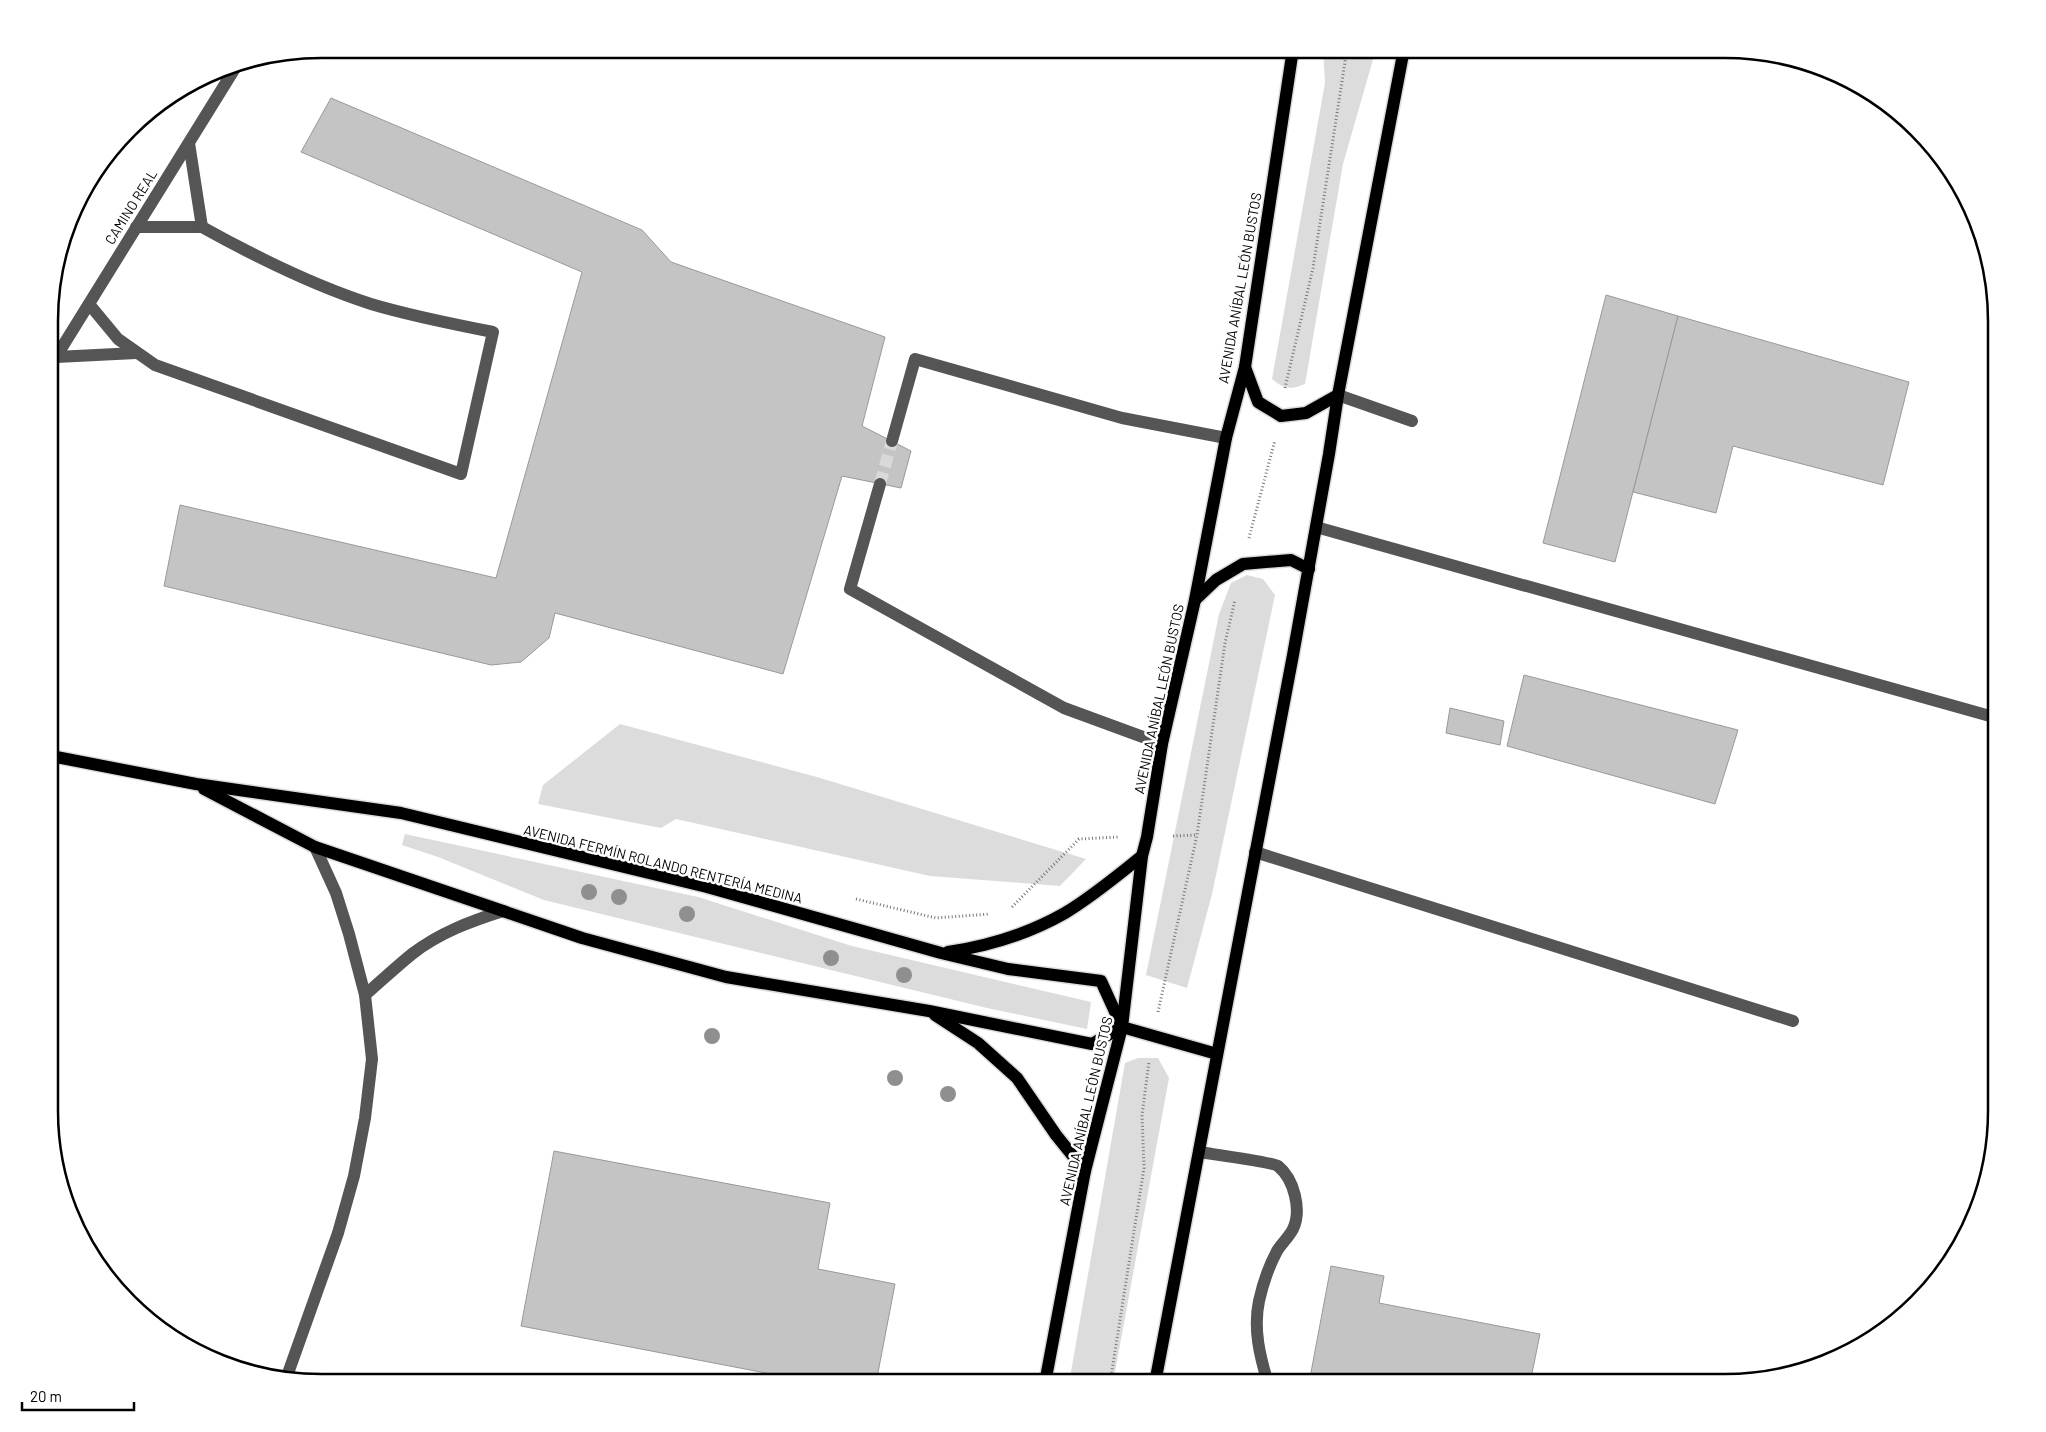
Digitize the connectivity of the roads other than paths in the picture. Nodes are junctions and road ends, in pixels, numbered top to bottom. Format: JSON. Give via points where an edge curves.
{"nodes":[{"id":1,"x":1292,"y":58,"type":"edge"},
{"id":2,"x":1402,"y":58,"type":"edge"},
{"id":3,"x":233,"y":72,"type":"edge"},
{"id":4,"x":189,"y":143,"type":"junction"},
{"id":5,"x":136,"y":227,"type":"junction"},
{"id":6,"x":202,"y":227,"type":"junction"},
{"id":7,"x":89,"y":304,"type":"junction"},
{"id":8,"x":136,"y":353,"type":"junction"},
{"id":9,"x":58,"y":354,"type":"edge"},
{"id":10,"x":58,"y":361,"type":"edge"},
{"id":11,"x":1244,"y":367,"type":"junction"},
{"id":12,"x":1338,"y":395,"type":"junction"},
{"id":13,"x":1412,"y":421,"type":"dead end"},
{"id":14,"x":1226,"y":438,"type":"junction"},
{"id":15,"x":892,"y":441,"type":"tunnel mouth"},
{"id":16,"x":880,"y":484,"type":"tunnel mouth"},
{"id":17,"x":1316,"y":527,"type":"junction"},
{"id":18,"x":1309,"y":569,"type":"junction"},
{"id":19,"x":1195,"y":600,"type":"junction"},
{"id":20,"x":1988,"y":715,"type":"edge"},
{"id":21,"x":1162,"y":744,"type":"junction"},
{"id":22,"x":58,"y":757,"type":"edge"},
{"id":23,"x":196,"y":784,"type":"junction"},
{"id":24,"x":315,"y":847,"type":"junction"},
{"id":25,"x":1255,"y":852,"type":"junction"},
{"id":26,"x":1142,"y":856,"type":"junction"},
{"id":27,"x":503,"y":911,"type":"junction"},
{"id":28,"x":941,"y":953,"type":"junction"},
{"id":29,"x":365,"y":995,"type":"junction"},
{"id":30,"x":929,"y":1011,"type":"junction"},
{"id":31,"x":1793,"y":1021,"type":"dead end"},
{"id":32,"x":1122,"y":1027,"type":"junction"},
{"id":33,"x":1217,"y":1054,"type":"junction"},
{"id":34,"x":1199,"y":1152,"type":"junction"},
{"id":35,"x":1085,"y":1171,"type":"junction"},
{"id":36,"x":288,"y":1372,"type":"edge"},
{"id":37,"x":1047,"y":1374,"type":"edge"},
{"id":38,"x":1157,"y":1374,"type":"edge"},
{"id":39,"x":1265,"y":1374,"type":"edge"}],
"edges":[{"from":1,"to":11,"type":"main road","name":"AVENIDA ANÍBAL LEÓN BUSTOS"},
{"from":2,"to":12,"type":"main road"},
{"from":3,"to":4,"type":"street","name":"CAMINO REAL"},
{"from":4,"to":5,"type":"street","name":"CAMINO REAL"},
{"from":4,"to":6,"type":"street"},
{"from":5,"to":6,"type":"street"},
{"from":5,"to":7,"type":"street","name":"CAMINO REAL"},
{"from":6,"to":8,"type":"street","via":[[312,282],[371,304],[494,332],[462,474],[176,373]]},
{"from":7,"to":8,"type":"street","via":[[113,333]]},
{"from":7,"to":9,"type":"street","name":"CAMINO REAL"},
{"from":8,"to":10,"type":"street"},
{"from":11,"to":12,"type":"main road","via":[[1258,402],[1281,416],[1306,414]]},
{"from":11,"to":14,"type":"main road","name":"AVENIDA ANÍBAL LEÓN BUSTOS"},
{"from":12,"to":13,"type":"street"},
{"from":12,"to":17,"type":"main road"},
{"from":14,"to":15,"type":"street","via":[[1122,418],[915,359]]},
{"from":14,"to":19,"type":"main road","name":"AVENIDA ANÍBAL LEÓN BUSTOS"},
{"from":16,"to":21,"type":"street","via":[[850,589],[1064,708]]},
{"from":17,"to":18,"type":"main road"},
{"from":17,"to":20,"type":"street"},
{"from":18,"to":19,"type":"main road","via":[[1291,560],[1243,564],[1216,580]]},
{"from":18,"to":25,"type":"main road"},
{"from":19,"to":21,"type":"main road","name":"AVENIDA ANÍBAL LEÓN BUSTOS"},
{"from":21,"to":26,"type":"main road","name":"AVENIDA ANÍBAL LEÓN BUSTOS"},
{"from":22,"to":23,"type":"main road","name":"AVENIDA FERMÍN ROLANDO RENTERÍA MEDINA"},
{"from":23,"to":24,"type":"main road","name":"AVENIDA FERMÍN ROLANDO RENTERÍA MEDINA"},
{"from":23,"to":28,"type":"main road","name":"AVENIDA FERMÍN ROLANDO RENTERÍA MEDINA","via":[[401,813],[707,887]]},
{"from":24,"to":27,"type":"main road","name":"AVENIDA FERMÍN ROLANDO RENTERÍA MEDINA"},
{"from":24,"to":29,"type":"street","via":[[336,893]]},
{"from":25,"to":31,"type":"street"},
{"from":25,"to":33,"type":"main road"},
{"from":26,"to":28,"type":"main road","via":[[1064,913],[1003,940]]},
{"from":26,"to":32,"type":"main road","name":"AVENIDA ANÍBAL LEÓN BUSTOS"},
{"from":27,"to":29,"type":"street","via":[[448,932],[414,953]]},
{"from":27,"to":30,"type":"main road","name":"AVENIDA FERMÍN ROLANDO RENTERÍA MEDINA","via":[[582,938],[726,978]]},
{"from":28,"to":32,"type":"main road","name":"AVENIDA FERMÍN ROLANDO RENTERÍA MEDINA","via":[[1008,970],[1101,981]]},
{"from":29,"to":36,"type":"street","via":[[372,1059],[354,1176],[338,1233]]},
{"from":30,"to":32,"type":"main road","name":"AVENIDA FERMÍN ROLANDO RENTERÍA MEDINA","via":[[1092,1044]]},
{"from":30,"to":35,"type":"main road","via":[[978,1043],[1017,1078]]},
{"from":32,"to":33,"type":"main road"},
{"from":32,"to":35,"type":"main road","name":"AVENIDA ANÍBAL LEÓN BUSTOS"},
{"from":33,"to":34,"type":"main road"},
{"from":34,"to":38,"type":"main road"},
{"from":34,"to":39,"type":"street","via":[[1277,1165],[1295,1194],[1294,1228],[1270,1268],[1259,1303],[1257,1330]]},
{"from":35,"to":37,"type":"main road","name":"AVENIDA ANÍBAL LEÓN BUSTOS"}]}
